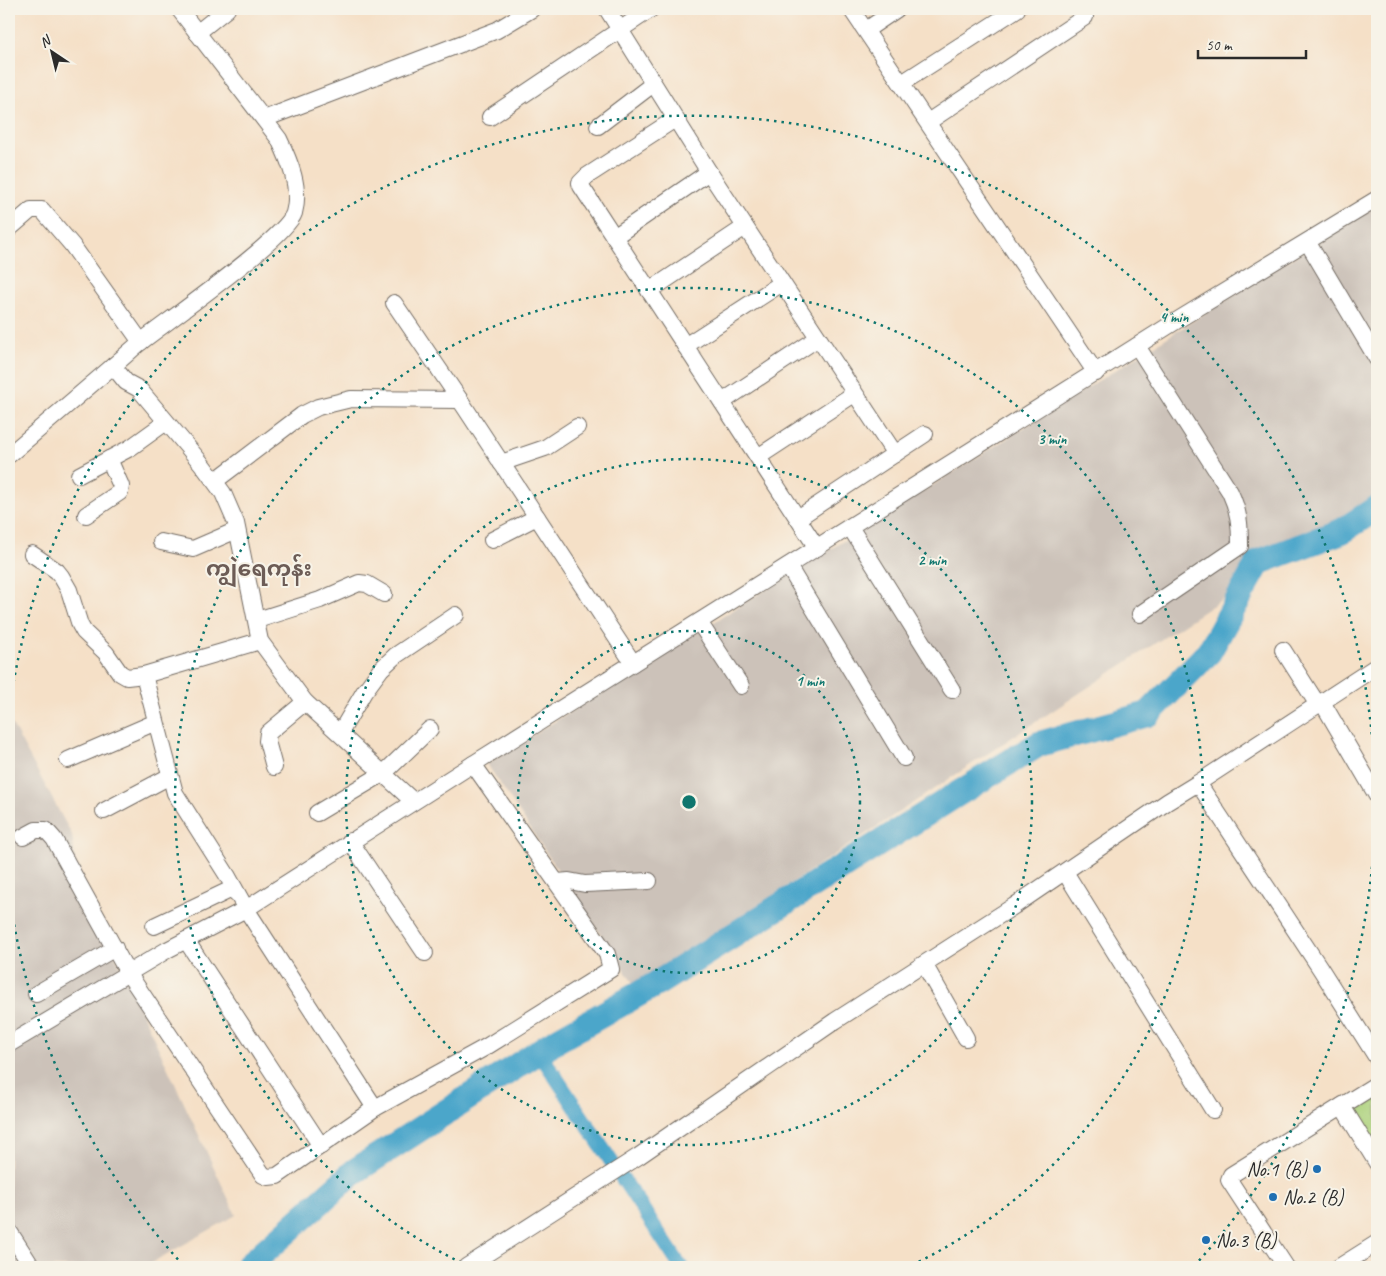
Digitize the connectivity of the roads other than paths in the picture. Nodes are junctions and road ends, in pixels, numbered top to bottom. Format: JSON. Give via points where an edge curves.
{"nodes":[{"id":1,"x":179,"y":9,"type":"edge"},
{"id":2,"x":227,"y":9,"type":"edge"},
{"id":3,"x":532,"y":9,"type":"edge"},
{"id":4,"x":607,"y":9,"type":"edge"},
{"id":5,"x":651,"y":9,"type":"edge"},
{"id":6,"x":851,"y":9,"type":"edge"},
{"id":7,"x":897,"y":9,"type":"edge"},
{"id":8,"x":1017,"y":9,"type":"edge"},
{"id":9,"x":1085,"y":17,"type":"dead end"},
{"id":10,"x":620,"y":30,"type":"junction"},
{"id":11,"x":866,"y":30,"type":"junction"},
{"id":12,"x":197,"y":33,"type":"junction"},
{"id":13,"x":902,"y":83,"type":"junction"},
{"id":14,"x":653,"y":84,"type":"junction"},
{"id":15,"x":490,"y":117,"type":"dead end"},
{"id":16,"x":264,"y":119,"type":"junction"},
{"id":17,"x":675,"y":119,"type":"junction"},
{"id":18,"x":928,"y":122,"type":"junction"},
{"id":19,"x":598,"y":126,"type":"dead end"},
{"id":20,"x":709,"y":172,"type":"junction"},
{"id":21,"x":1377,"y":199,"type":"edge"},
{"id":22,"x":745,"y":227,"type":"junction"},
{"id":23,"x":9,"y":229,"type":"edge"},
{"id":24,"x":614,"y":236,"type":"junction"},
{"id":25,"x":1308,"y":242,"type":"junction"},
{"id":26,"x":782,"y":283,"type":"junction"},
{"id":27,"x":649,"y":291,"type":"junction"},
{"id":28,"x":394,"y":303,"type":"dead end"},
{"id":29,"x":818,"y":338,"type":"junction"},
{"id":30,"x":141,"y":342,"type":"junction"},
{"id":31,"x":686,"y":346,"type":"junction"},
{"id":32,"x":1137,"y":346,"type":"junction"},
{"id":33,"x":1377,"y":359,"type":"edge"},
{"id":34,"x":113,"y":366,"type":"junction"},
{"id":35,"x":1096,"y":372,"type":"junction"},
{"id":36,"x":854,"y":394,"type":"junction"},
{"id":37,"x":460,"y":400,"type":"junction"},
{"id":38,"x":722,"y":402,"type":"junction"},
{"id":39,"x":166,"y":422,"type":"junction"},
{"id":40,"x":577,"y":427,"type":"dead end"},
{"id":41,"x":925,"y":434,"type":"dead end"},
{"id":42,"x":895,"y":454,"type":"junction"},
{"id":43,"x":9,"y":455,"type":"edge"},
{"id":44,"x":758,"y":457,"type":"junction"},
{"id":45,"x":109,"y":459,"type":"junction"},
{"id":46,"x":502,"y":463,"type":"junction"},
{"id":47,"x":79,"y":475,"type":"dead end"},
{"id":48,"x":215,"y":481,"type":"junction"},
{"id":49,"x":86,"y":515,"type":"dead end"},
{"id":50,"x":537,"y":517,"type":"junction"},
{"id":51,"x":798,"y":518,"type":"junction"},
{"id":52,"x":850,"y":527,"type":"junction"},
{"id":53,"x":237,"y":530,"type":"junction"},
{"id":54,"x":492,"y":540,"type":"dead end"},
{"id":55,"x":161,"y":542,"type":"dead end"},
{"id":56,"x":818,"y":548,"type":"junction"},
{"id":57,"x":32,"y":554,"type":"dead end"},
{"id":58,"x":788,"y":566,"type":"junction"},
{"id":59,"x":384,"y":594,"type":"dead end"},
{"id":60,"x":1140,"y":614,"type":"dead end"},
{"id":61,"x":456,"y":616,"type":"dead end"},
{"id":62,"x":256,"y":620,"type":"junction"},
{"id":63,"x":699,"y":622,"type":"junction"},
{"id":64,"x":260,"y":641,"type":"junction"},
{"id":65,"x":1283,"y":650,"type":"dead end"},
{"id":66,"x":633,"y":663,"type":"junction"},
{"id":67,"x":1376,"y":669,"type":"edge"},
{"id":68,"x":144,"y":675,"type":"junction"},
{"id":69,"x":742,"y":686,"type":"dead end"},
{"id":70,"x":952,"y":690,"type":"dead end"},
{"id":71,"x":305,"y":702,"type":"junction"},
{"id":72,"x":1320,"y":703,"type":"junction"},
{"id":73,"x":156,"y":722,"type":"junction"},
{"id":74,"x":430,"y":729,"type":"dead end"},
{"id":75,"x":340,"y":733,"type":"junction"},
{"id":76,"x":904,"y":758,"type":"dead end"},
{"id":77,"x":68,"y":760,"type":"dead end"},
{"id":78,"x":473,"y":764,"type":"junction"},
{"id":79,"x":274,"y":766,"type":"dead end"},
{"id":80,"x":384,"y":772,"type":"junction"},
{"id":81,"x":170,"y":776,"type":"junction"},
{"id":82,"x":1198,"y":783,"type":"junction"},
{"id":83,"x":1377,"y":796,"type":"edge"},
{"id":84,"x":413,"y":801,"type":"junction"},
{"id":85,"x":104,"y":810,"type":"dead end"},
{"id":86,"x":317,"y":813,"type":"dead end"},
{"id":87,"x":23,"y":837,"type":"dead end"},
{"id":88,"x":350,"y":841,"type":"junction"},
{"id":89,"x":1065,"y":872,"type":"junction"},
{"id":90,"x":649,"y":881,"type":"dead end"},
{"id":91,"x":558,"y":882,"type":"junction"},
{"id":92,"x":234,"y":888,"type":"junction"},
{"id":93,"x":246,"y":909,"type":"junction"},
{"id":94,"x":154,"y":926,"type":"dead end"},
{"id":95,"x":186,"y":940,"type":"junction"},
{"id":96,"x":115,"y":948,"type":"junction"},
{"id":97,"x":425,"y":953,"type":"dead end"},
{"id":98,"x":924,"y":964,"type":"junction"},
{"id":99,"x":128,"y":973,"type":"junction"},
{"id":100,"x":36,"y":994,"type":"dead end"},
{"id":101,"x":966,"y":1038,"type":"dead end"},
{"id":102,"x":9,"y":1044,"type":"edge"},
{"id":103,"x":1377,"y":1058,"type":"edge"},
{"id":104,"x":1377,"y":1084,"type":"edge"},
{"id":105,"x":1342,"y":1106,"type":"junction"},
{"id":106,"x":375,"y":1108,"type":"junction"},
{"id":107,"x":1213,"y":1110,"type":"dead end"},
{"id":108,"x":320,"y":1146,"type":"junction"},
{"id":109,"x":1377,"y":1163,"type":"edge"},
{"id":110,"x":9,"y":1231,"type":"edge"},
{"id":111,"x":1377,"y":1243,"type":"edge"},
{"id":112,"x":32,"y":1267,"type":"edge"},
{"id":113,"x":466,"y":1267,"type":"edge"},
{"id":114,"x":1286,"y":1267,"type":"edge"},
{"id":115,"x":1338,"y":1267,"type":"edge"}],
"edges":[{"from":1,"to":12,"type":"street"},
{"from":2,"to":12,"type":"street"},
{"from":3,"to":16,"type":"street","via":[[497,30]]},
{"from":4,"to":10,"type":"street"},
{"from":5,"to":10,"type":"street"},
{"from":6,"to":11,"type":"street"},
{"from":7,"to":11,"type":"street"},
{"from":8,"to":13,"type":"street"},
{"from":9,"to":18,"type":"street"},
{"from":10,"to":14,"type":"street"},
{"from":10,"to":15,"type":"street"},
{"from":11,"to":13,"type":"street"},
{"from":12,"to":16,"type":"street"},
{"from":13,"to":18,"type":"street"},
{"from":14,"to":17,"type":"street"},
{"from":14,"to":19,"type":"street"},
{"from":16,"to":30,"type":"street","via":[[279,139],[294,178],[293,214],[260,250]]},
{"from":17,"to":20,"type":"street"},
{"from":17,"to":24,"type":"street","via":[[580,183]]},
{"from":18,"to":35,"type":"street"},
{"from":20,"to":22,"type":"street"},
{"from":20,"to":24,"type":"street"},
{"from":21,"to":25,"type":"street"},
{"from":22,"to":26,"type":"street"},
{"from":22,"to":27,"type":"street"},
{"from":23,"to":30,"type":"street","via":[[31,210],[42,210],[72,245]]},
{"from":24,"to":27,"type":"street"},
{"from":25,"to":32,"type":"street"},
{"from":25,"to":33,"type":"street"},
{"from":26,"to":29,"type":"street"},
{"from":26,"to":31,"type":"street"},
{"from":27,"to":31,"type":"street"},
{"from":28,"to":37,"type":"street"},
{"from":29,"to":36,"type":"street"},
{"from":29,"to":38,"type":"street"},
{"from":30,"to":34,"type":"street"},
{"from":31,"to":38,"type":"street"},
{"from":32,"to":35,"type":"street"},
{"from":32,"to":60,"type":"street","via":[[1230,492],[1240,526],[1240,546]]},
{"from":34,"to":39,"type":"street"},
{"from":34,"to":43,"type":"street"},
{"from":35,"to":52,"type":"street"},
{"from":36,"to":42,"type":"street"},
{"from":36,"to":44,"type":"street"},
{"from":37,"to":46,"type":"street"},
{"from":37,"to":48,"type":"street","via":[[351,399],[318,407],[302,415]]},
{"from":38,"to":44,"type":"street"},
{"from":39,"to":45,"type":"street"},
{"from":39,"to":48,"type":"street"},
{"from":40,"to":46,"type":"street","via":[[545,448]]},
{"from":41,"to":42,"type":"street"},
{"from":42,"to":51,"type":"street"},
{"from":44,"to":51,"type":"street"},
{"from":45,"to":47,"type":"street"},
{"from":45,"to":49,"type":"street","via":[[121,486],[120,492]]},
{"from":46,"to":50,"type":"street"},
{"from":48,"to":53,"type":"street"},
{"from":50,"to":54,"type":"street"},
{"from":50,"to":66,"type":"street"},
{"from":51,"to":56,"type":"street"},
{"from":52,"to":56,"type":"street"},
{"from":52,"to":70,"type":"street"},
{"from":53,"to":55,"type":"street","via":[[193,549]]},
{"from":53,"to":62,"type":"street"},
{"from":56,"to":58,"type":"street"},
{"from":57,"to":68,"type":"street","via":[[61,576],[84,632],[106,653],[120,673],[127,677]]},
{"from":58,"to":63,"type":"street"},
{"from":58,"to":76,"type":"street"},
{"from":59,"to":62,"type":"street","via":[[359,583],[320,600]]},
{"from":61,"to":75,"type":"street","via":[[395,656],[381,669]]},
{"from":62,"to":64,"type":"street"},
{"from":63,"to":66,"type":"street"},
{"from":63,"to":69,"type":"street"},
{"from":64,"to":68,"type":"street"},
{"from":64,"to":71,"type":"street"},
{"from":65,"to":72,"type":"street"},
{"from":66,"to":78,"type":"street"},
{"from":67,"to":72,"type":"street"},
{"from":68,"to":73,"type":"street"},
{"from":71,"to":75,"type":"street"},
{"from":71,"to":79,"type":"street","via":[[268,733]]},
{"from":72,"to":82,"type":"street"},
{"from":72,"to":83,"type":"street"},
{"from":73,"to":77,"type":"street"},
{"from":73,"to":81,"type":"street"},
{"from":74,"to":80,"type":"street"},
{"from":75,"to":80,"type":"street"},
{"from":78,"to":84,"type":"street"},
{"from":78,"to":91,"type":"street"},
{"from":80,"to":84,"type":"street"},
{"from":80,"to":86,"type":"street"},
{"from":81,"to":85,"type":"street"},
{"from":81,"to":92,"type":"street","via":[[175,794]]},
{"from":82,"to":89,"type":"street"},
{"from":82,"to":103,"type":"street"},
{"from":84,"to":88,"type":"street"},
{"from":87,"to":96,"type":"street","via":[[36,830],[46,830],[54,839]]},
{"from":88,"to":93,"type":"street"},
{"from":88,"to":97,"type":"street"},
{"from":89,"to":98,"type":"street"},
{"from":89,"to":107,"type":"street"},
{"from":90,"to":91,"type":"street"},
{"from":91,"to":106,"type":"street","via":[[607,954],[611,970],[486,1048]]},
{"from":92,"to":93,"type":"street"},
{"from":92,"to":94,"type":"street"},
{"from":93,"to":95,"type":"street"},
{"from":93,"to":106,"type":"street"},
{"from":95,"to":99,"type":"street"},
{"from":95,"to":108,"type":"street"},
{"from":96,"to":99,"type":"street"},
{"from":96,"to":100,"type":"street"},
{"from":98,"to":101,"type":"street"},
{"from":98,"to":113,"type":"street","via":[[835,1020],[639,1156]]},
{"from":99,"to":102,"type":"street"},
{"from":99,"to":108,"type":"street","via":[[263,1175],[268,1178],[277,1176]]},
{"from":104,"to":105,"type":"street"},
{"from":105,"to":109,"type":"street"},
{"from":105,"to":114,"type":"street","via":[[1231,1175],[1229,1180]]},
{"from":106,"to":108,"type":"street"},
{"from":110,"to":112,"type":"street"},
{"from":111,"to":115,"type":"street"}]}
